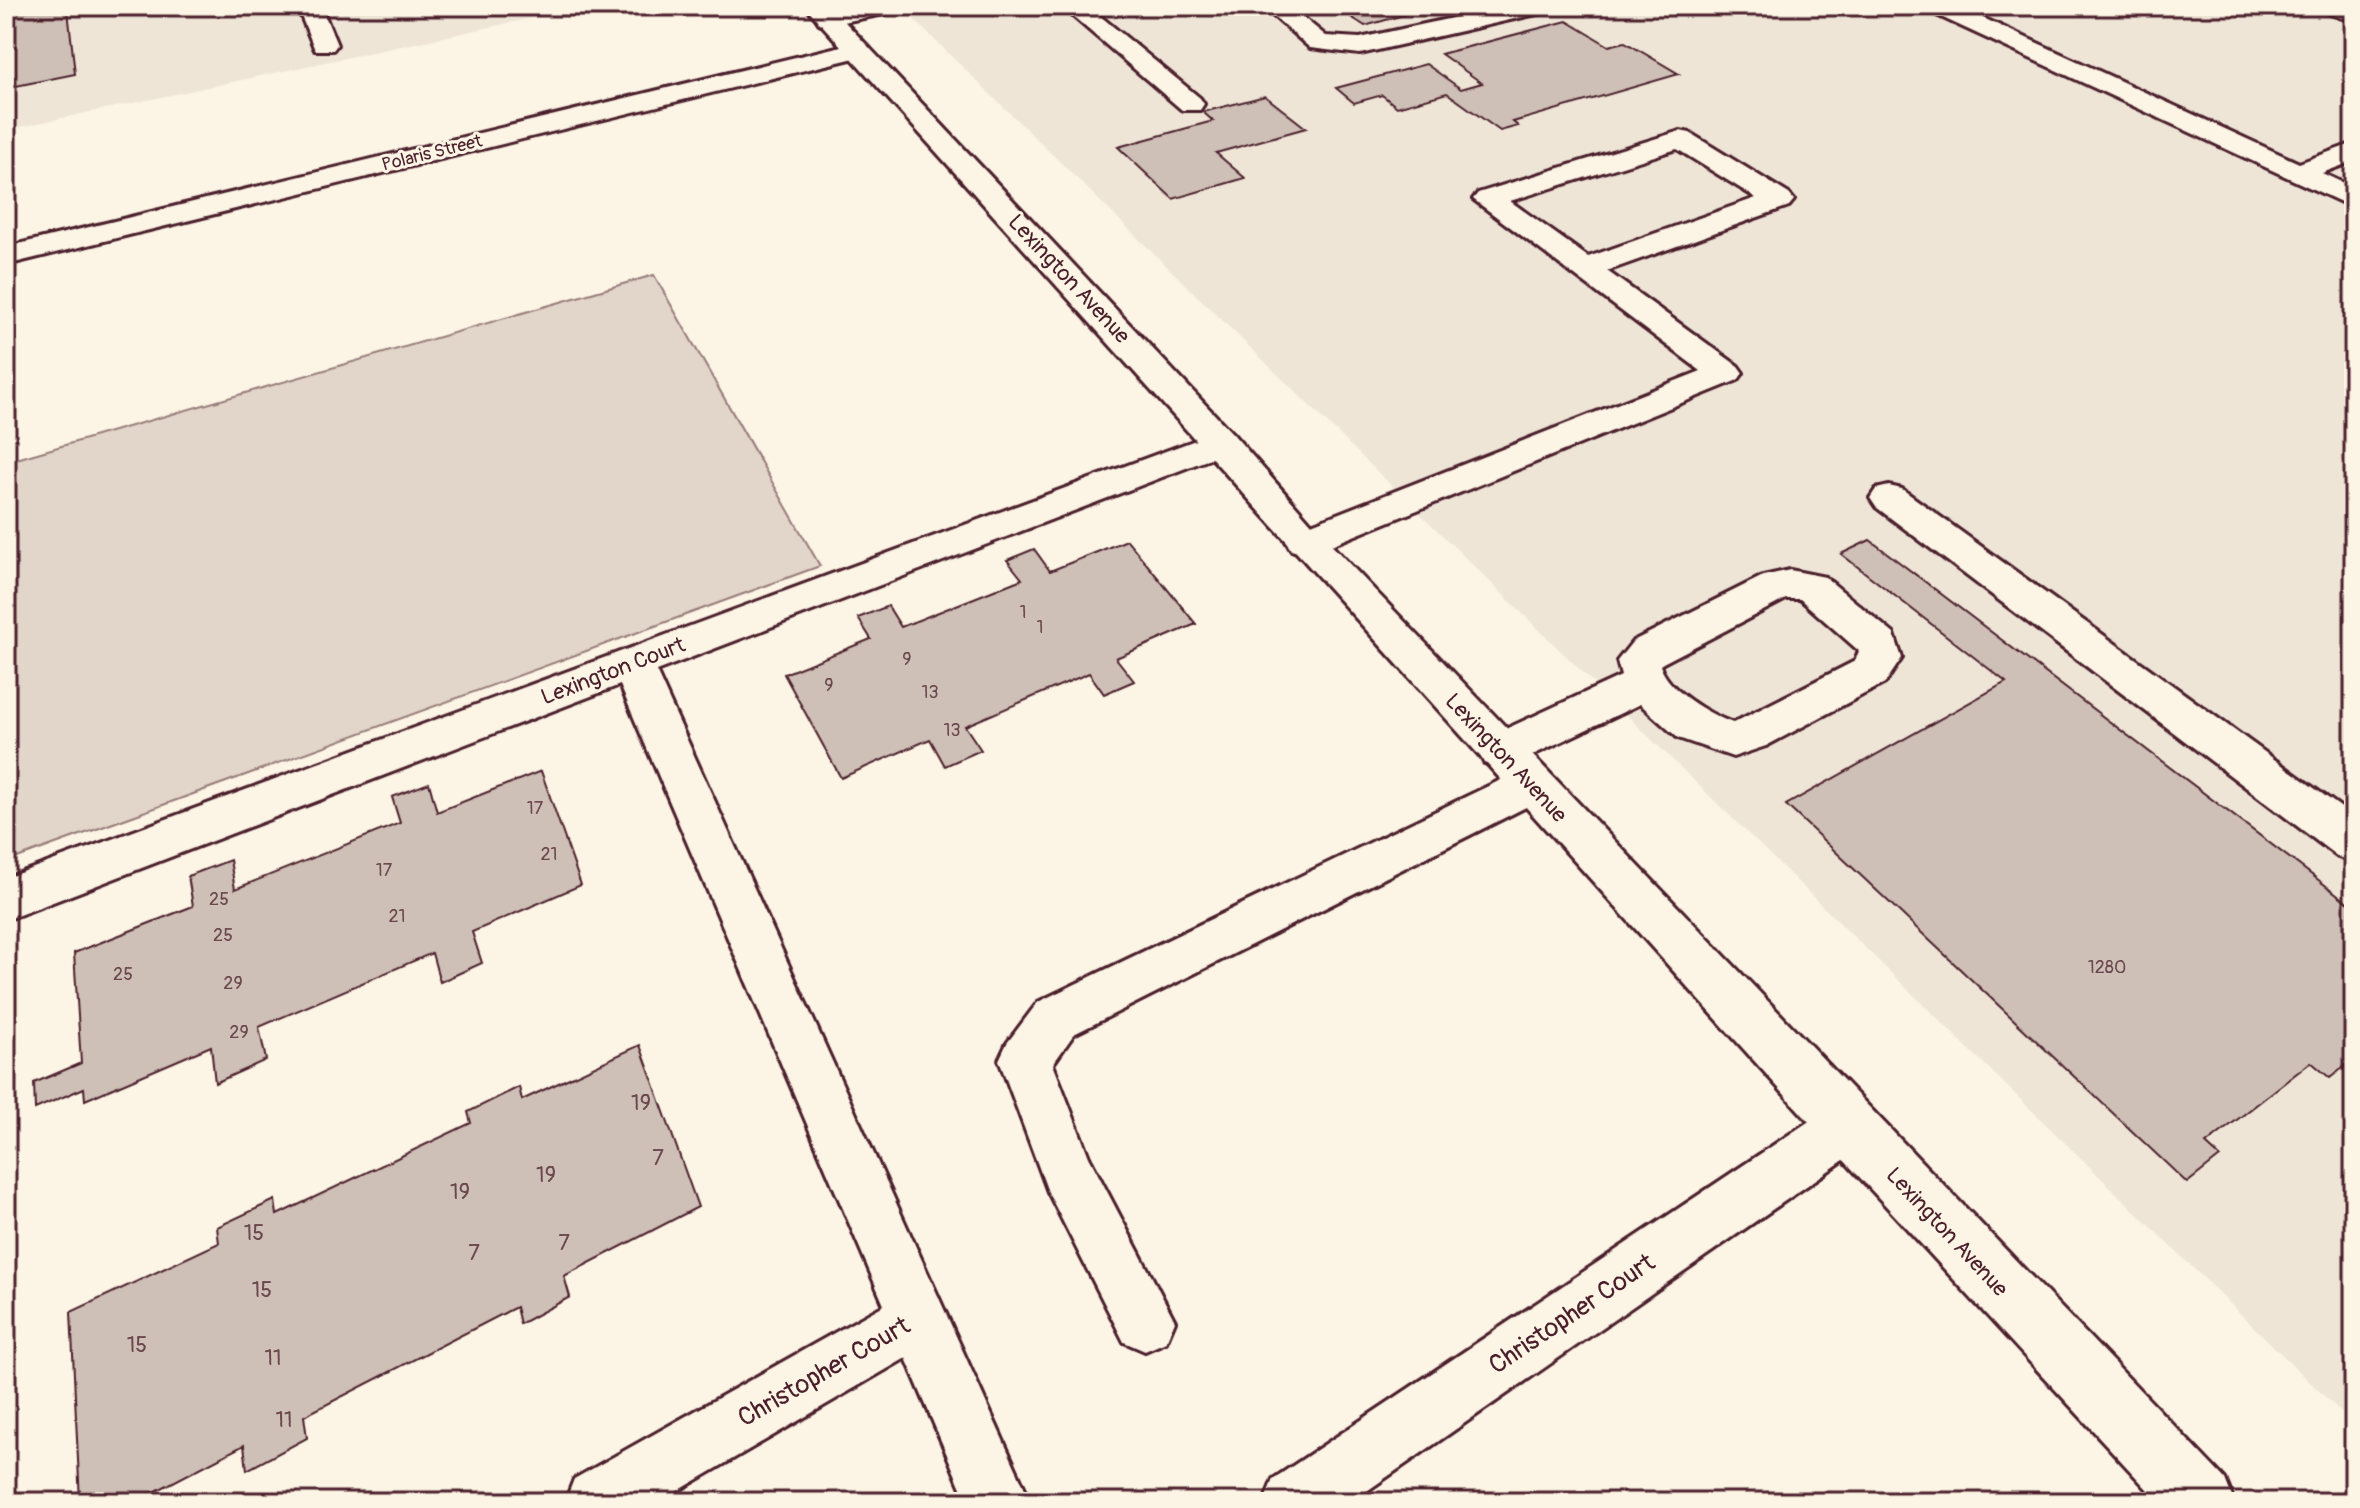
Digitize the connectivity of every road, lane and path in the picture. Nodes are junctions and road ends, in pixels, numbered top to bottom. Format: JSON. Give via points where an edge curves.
{"nodes":[{"id":1,"x":309,"y":6,"type":"edge"},
{"id":2,"x":890,"y":6,"type":"edge"},
{"id":3,"x":1073,"y":6,"type":"edge"},
{"id":4,"x":1274,"y":6,"type":"edge"},
{"id":5,"x":1541,"y":6,"type":"edge"},
{"id":6,"x":1937,"y":6,"type":"edge"},
{"id":7,"x":2330,"y":6,"type":"edge"},
{"id":8,"x":823,"y":12,"type":"edge"},
{"id":9,"x":2354,"y":15,"type":"edge"},
{"id":10,"x":324,"y":45,"type":"dead end"},
{"id":11,"x":858,"y":50,"type":"junction"},
{"id":12,"x":1191,"y":104,"type":"dead end"},
{"id":13,"x":2354,"y":151,"type":"edge"},
{"id":14,"x":2298,"y":173,"type":"junction"},
{"id":15,"x":2354,"y":199,"type":"edge"},
{"id":16,"x":6,"y":256,"type":"edge"},
{"id":17,"x":1584,"y":269,"type":"junction"},
{"id":18,"x":1220,"y":442,"type":"junction"},
{"id":19,"x":1889,"y":498,"type":"dead end"},
{"id":20,"x":1305,"y":541,"type":"junction"},
{"id":21,"x":632,"y":664,"type":"junction"},
{"id":22,"x":1644,"y":683,"type":"junction"},
{"id":23,"x":1515,"y":768,"type":"junction"},
{"id":24,"x":2354,"y":843,"type":"edge"},
{"id":25,"x":6,"y":899,"type":"edge"},
{"id":26,"x":1848,"y":1126,"type":"junction"},
{"id":27,"x":919,"y":1318,"type":"junction"},
{"id":28,"x":1145,"y":1321,"type":"dead end"},
{"id":29,"x":597,"y":1502,"type":"edge"},
{"id":30,"x":999,"y":1502,"type":"edge"},
{"id":31,"x":1296,"y":1502,"type":"edge"},
{"id":32,"x":2202,"y":1502,"type":"edge"}],
"edges":[{"from":1,"to":10,"type":"street"},
{"from":2,"to":8,"type":"street"},
{"from":3,"to":12,"type":"street"},
{"from":4,"to":5,"type":"street","via":[[1319,43],[1360,46]]},
{"from":6,"to":14,"type":"street"},
{"from":7,"to":9,"type":"street"},
{"from":8,"to":11,"type":"street","name":"Lexington Avenue"},
{"from":11,"to":16,"type":"street","name":"Polaris Street"},
{"from":11,"to":18,"type":"street","name":"Lexington Avenue"},
{"from":13,"to":14,"type":"street"},
{"from":14,"to":15,"type":"street"},
{"from":17,"to":17,"type":"street","via":[[1488,199],[1680,139],[1779,200]]},
{"from":17,"to":20,"type":"street","via":[[1726,373]]},
{"from":18,"to":20,"type":"street","name":"Lexington Avenue"},
{"from":18,"to":21,"type":"street","name":"Lexington Court"},
{"from":19,"to":24,"type":"street"},
{"from":20,"to":23,"type":"street","name":"Lexington Avenue"},
{"from":21,"to":25,"type":"street","name":"Lexington Court"},
{"from":21,"to":27,"type":"street"},
{"from":22,"to":22,"type":"street","via":[[1693,726],[1733,740],[1870,672],[1881,658],[1879,645],[1811,587],[1790,584],[1648,652],[1638,661]]},
{"from":22,"to":23,"type":"street"},
{"from":23,"to":26,"type":"street","name":"Lexington Avenue"},
{"from":23,"to":28,"type":"street","via":[[1056,1018],[1025,1060],[1068,1173]]},
{"from":26,"to":31,"type":"street","name":"Christopher Court"},
{"from":26,"to":32,"type":"street","name":"Lexington Avenue"},
{"from":27,"to":29,"type":"street","name":"Christopher Court"},
{"from":27,"to":30,"type":"street","name":"Christopher Court"}]}
